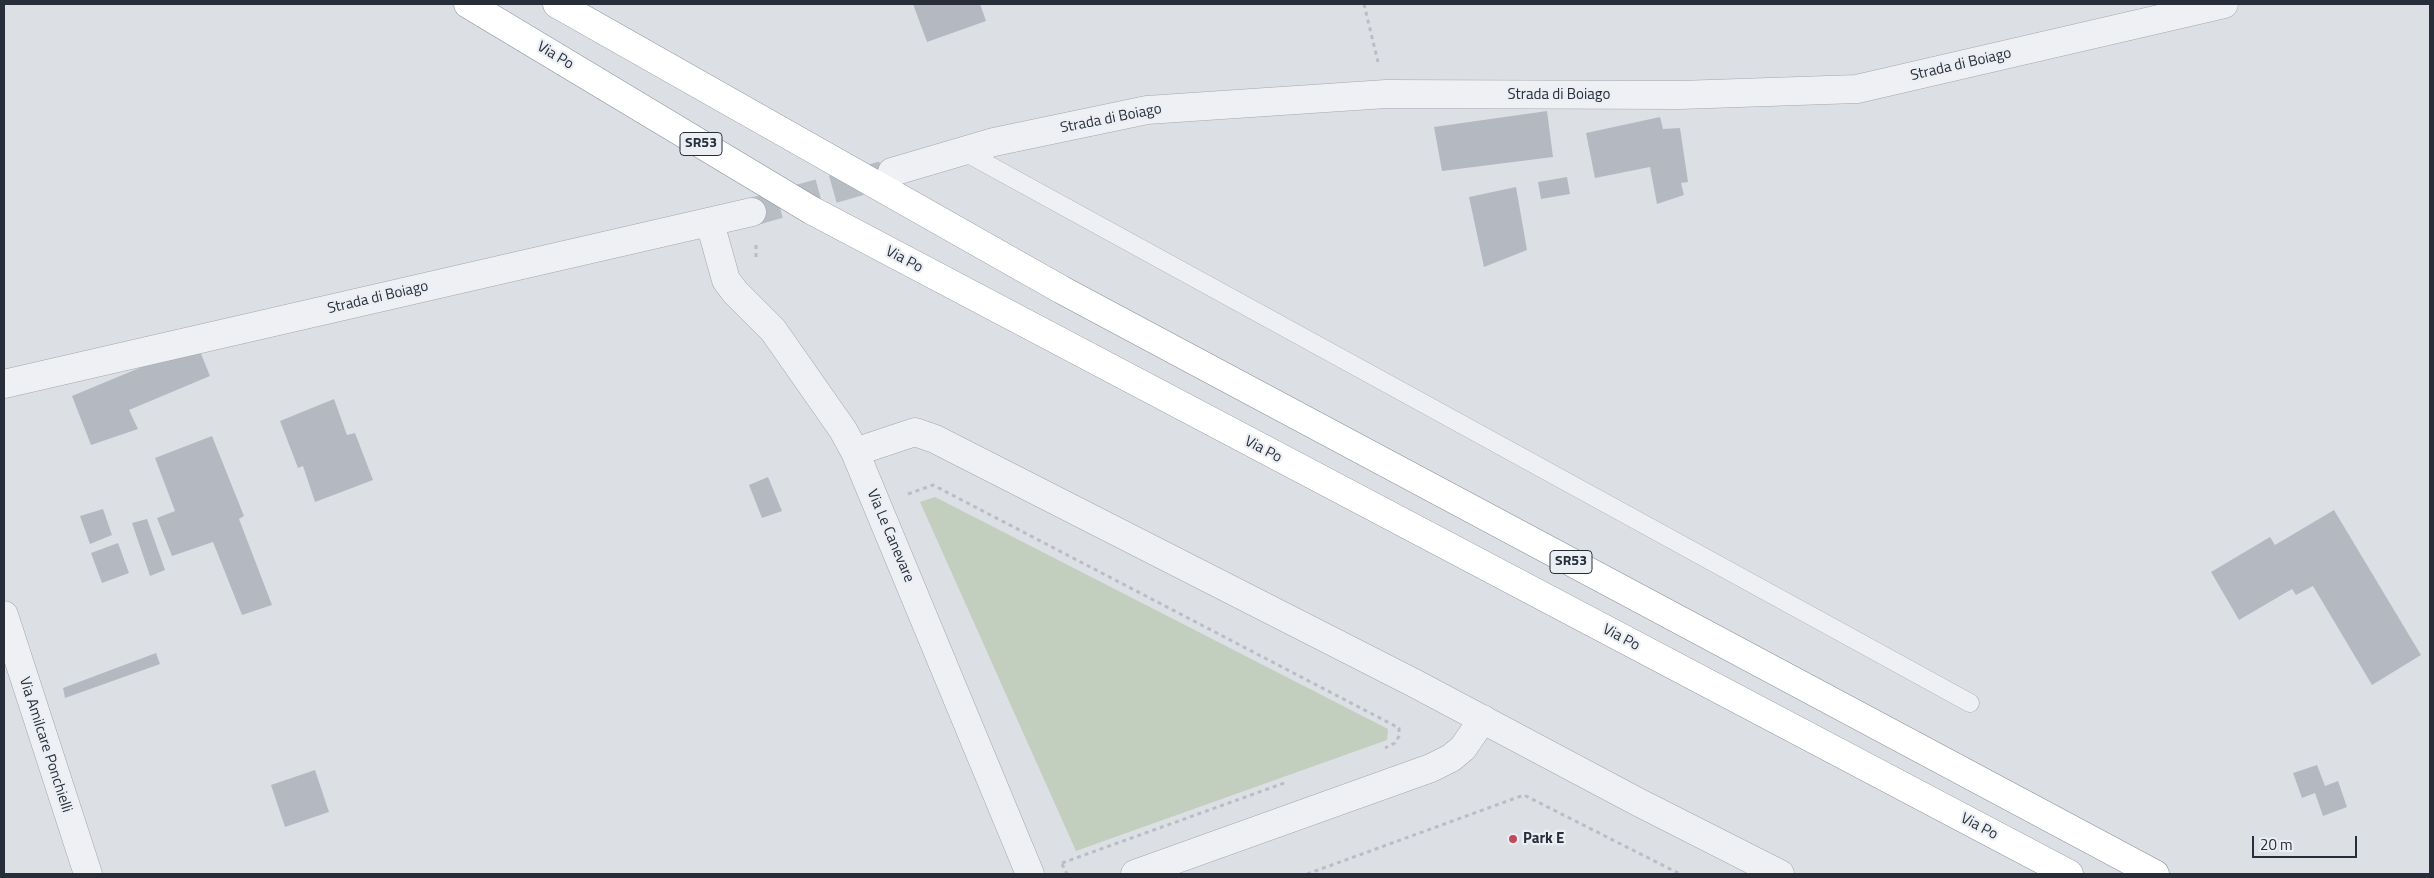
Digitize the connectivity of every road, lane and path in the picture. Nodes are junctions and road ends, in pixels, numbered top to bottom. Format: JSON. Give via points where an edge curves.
{"nodes":[{"id":1,"x":468,"y":4,"type":"edge"},
{"id":2,"x":557,"y":4,"type":"edge"},
{"id":3,"x":1364,"y":4,"type":"edge"},
{"id":4,"x":2224,"y":4,"type":"edge"},
{"id":5,"x":1386,"y":94,"type":"junction"},
{"id":6,"x":963,"y":152,"type":"junction"},
{"id":7,"x":892,"y":172,"type":"tunnel mouth"},
{"id":8,"x":752,"y":212,"type":"tunnel mouth"},
{"id":9,"x":710,"y":222,"type":"junction"},
{"id":10,"x":4,"y":384,"type":"edge"},
{"id":11,"x":855,"y":452,"type":"junction"},
{"id":12,"x":907,"y":495,"type":"dead end"},
{"id":13,"x":4,"y":615,"type":"edge"},
{"id":14,"x":1970,"y":703,"type":"dead end"},
{"id":15,"x":1483,"y":719,"type":"junction"},
{"id":16,"x":1378,"y":750,"type":"dead end"},
{"id":17,"x":1294,"y":780,"type":"dead end"},
{"id":18,"x":1062,"y":863,"type":"dead end"},
{"id":19,"x":88,"y":874,"type":"edge"},
{"id":20,"x":1030,"y":874,"type":"edge"},
{"id":21,"x":1135,"y":874,"type":"edge"},
{"id":22,"x":1307,"y":874,"type":"edge"},
{"id":23,"x":1680,"y":874,"type":"edge"},
{"id":24,"x":1780,"y":874,"type":"edge"},
{"id":25,"x":2068,"y":874,"type":"edge"},
{"id":26,"x":2155,"y":874,"type":"edge"}],
"edges":[{"from":1,"to":25,"type":"highway","name":"Via Po","number":"SR53","via":[[820,215]]},
{"from":2,"to":26,"type":"highway","number":"SR53","via":[[1062,290]]},
{"from":3,"to":5,"type":"path"},
{"from":4,"to":5,"type":"street","name":"Strada di Boiago","via":[[1857,89],[1680,95]]},
{"from":5,"to":6,"type":"street","name":"Strada di Boiago","via":[[1147,110],[994,142]]},
{"from":6,"to":7,"type":"street","name":"Strada di Boiago"},
{"from":6,"to":14,"type":"lane"},
{"from":8,"to":9,"type":"street","name":"Strada di Boiago"},
{"from":9,"to":10,"type":"street","name":"Strada di Boiago"},
{"from":9,"to":11,"type":"street","name":"Via Le Canevare","via":[[726,280],[773,330]]},
{"from":11,"to":15,"type":"street","via":[[915,432],[935,439]]},
{"from":11,"to":20,"type":"street","name":"Via Le Canevare"},
{"from":12,"to":16,"type":"path","via":[[933,486],[1399,728],[1395,743]]},
{"from":13,"to":19,"type":"street","name":"Via Amilcare Ponchielli"},
{"from":15,"to":21,"type":"street","via":[[1463,748],[1431,768]]},
{"from":15,"to":24,"type":"street"},
{"from":17,"to":18,"type":"path"},
{"from":22,"to":23,"type":"path","via":[[1524,796]]}]}
